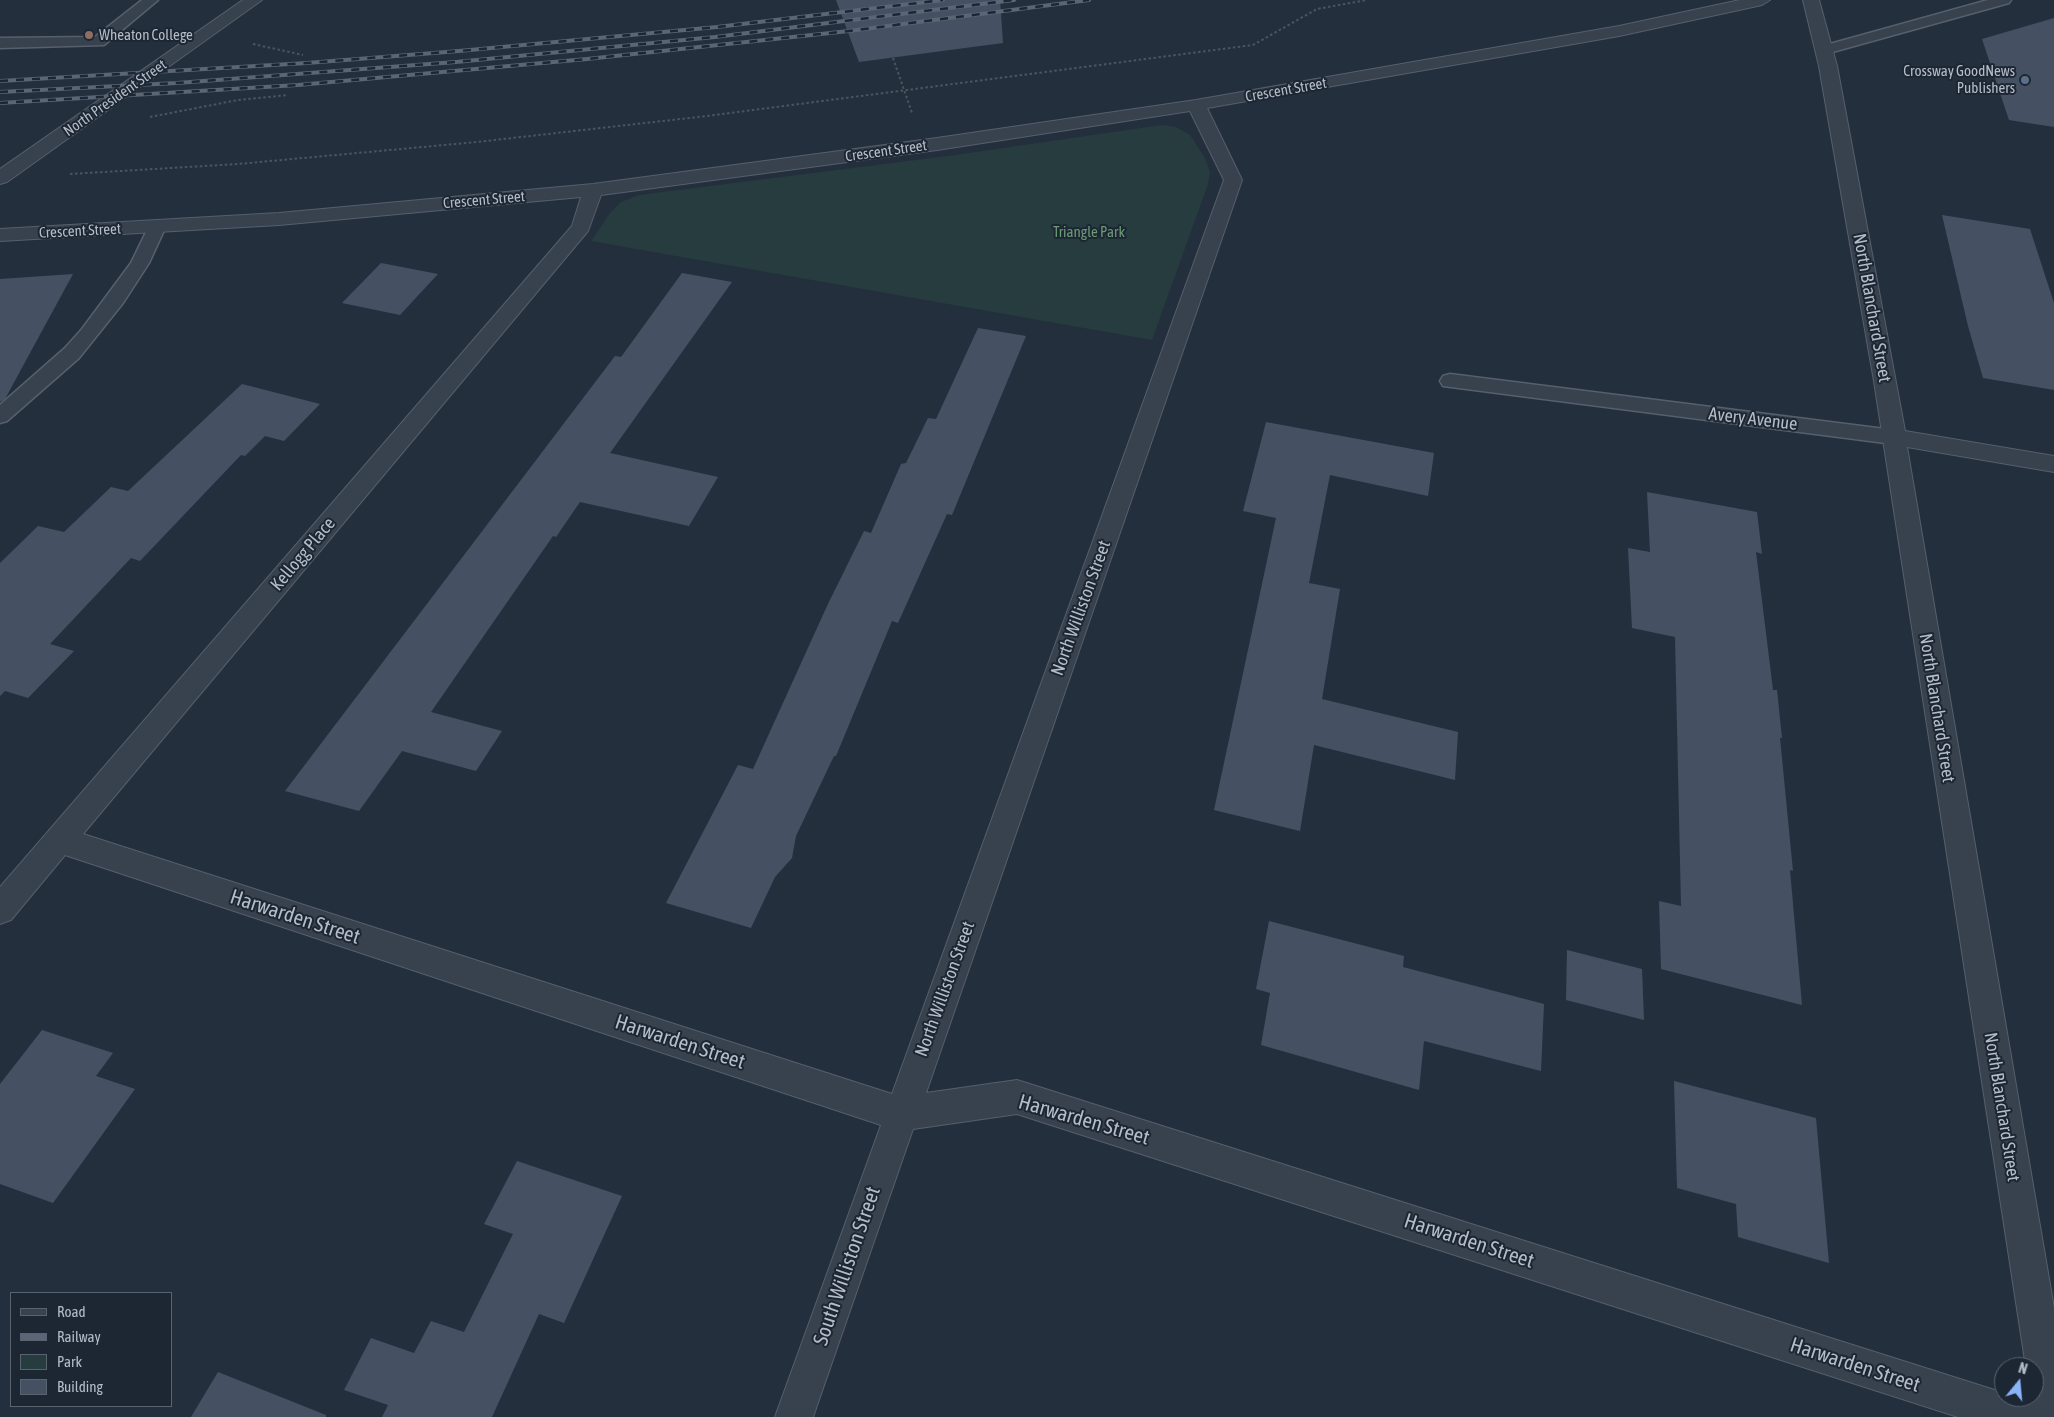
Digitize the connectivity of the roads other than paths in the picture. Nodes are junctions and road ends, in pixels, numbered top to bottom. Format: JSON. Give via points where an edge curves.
{"nodes":[{"id":1,"x":151,"y":0,"type":"edge"},
{"id":2,"x":254,"y":0,"type":"edge"},
{"id":3,"x":1762,"y":0,"type":"edge"},
{"id":4,"x":1811,"y":0,"type":"edge"},
{"id":5,"x":2004,"y":0,"type":"edge"},
{"id":6,"x":0,"y":43,"type":"edge"},
{"id":7,"x":1824,"y":50,"type":"junction"},
{"id":8,"x":1196,"y":105,"type":"junction"},
{"id":9,"x":0,"y":178,"type":"edge"},
{"id":10,"x":593,"y":190,"type":"junction"},
{"id":11,"x":157,"y":226,"type":"junction"},
{"id":12,"x":0,"y":235,"type":"edge"},
{"id":13,"x":1450,"y":381,"type":"dead end"},
{"id":14,"x":0,"y":416,"type":"edge"},
{"id":15,"x":1893,"y":437,"type":"junction"},
{"id":16,"x":2054,"y":464,"type":"edge"},
{"id":17,"x":60,"y":840,"type":"junction"},
{"id":18,"x":0,"y":910,"type":"edge"},
{"id":19,"x":900,"y":1114,"type":"junction"},
{"id":20,"x":794,"y":1417,"type":"edge"},
{"id":21,"x":2019,"y":1417,"type":"edge"},
{"id":22,"x":2053,"y":1417,"type":"edge"}],
"edges":[{"from":1,"to":6,"type":"lane","via":[[100,42]]},
{"from":2,"to":9,"type":"street","name":"North President Street"},
{"from":3,"to":8,"type":"street","name":"Crescent Street","via":[[1619,31]]},
{"from":4,"to":7,"type":"street","name":"North Blanchard Street"},
{"from":5,"to":7,"type":"lane"},
{"from":7,"to":15,"type":"street","name":"North Blanchard Street","via":[[1882,361]]},
{"from":8,"to":10,"type":"street","name":"Crescent Street"},
{"from":8,"to":19,"type":"street","name":"North Williston Street","via":[[1233,180]]},
{"from":10,"to":11,"type":"street","name":"Crescent Street","via":[[279,219]]},
{"from":10,"to":17,"type":"street","name":"Kellogg Place","via":[[581,226]]},
{"from":11,"to":12,"type":"street","name":"Crescent Street"},
{"from":11,"to":14,"type":"lane","via":[[140,263],[89,333],[72,353]]},
{"from":13,"to":15,"type":"lane","name":"Avery Avenue"},
{"from":15,"to":16,"type":"street","name":"Avery Avenue"},
{"from":15,"to":22,"type":"street","name":"North Blanchard Street"},
{"from":17,"to":18,"type":"street","name":"Kellogg Place"},
{"from":17,"to":19,"type":"street","name":"Harwarden Street"},
{"from":19,"to":20,"type":"street","name":"South Williston Street"},
{"from":19,"to":21,"type":"street","name":"Harwarden Street","via":[[1017,1097]]}]}
